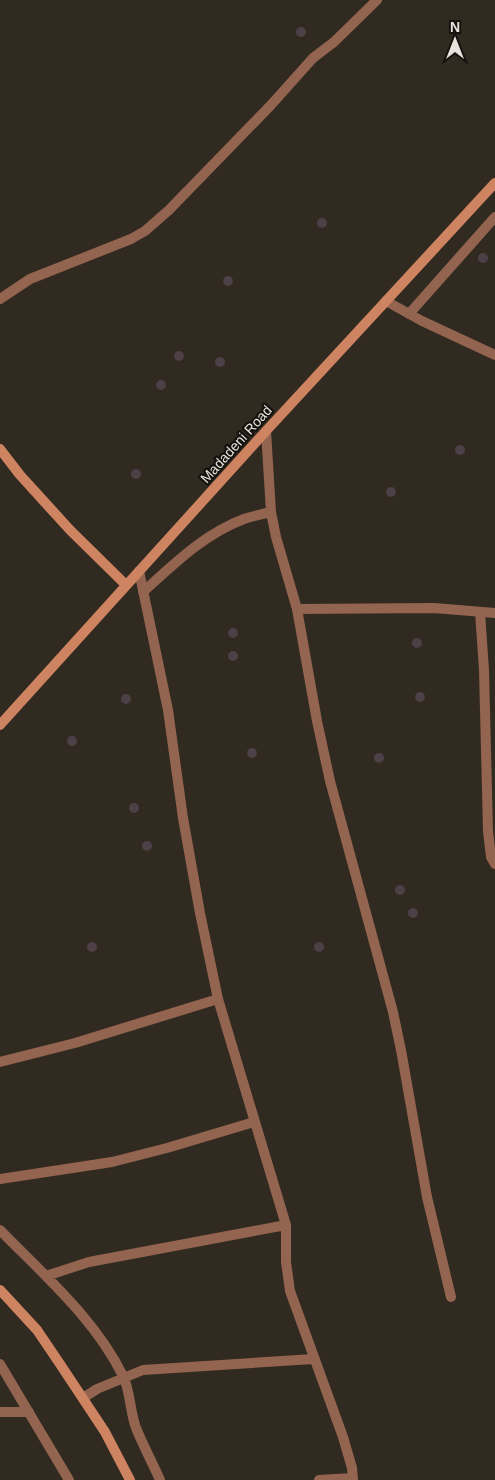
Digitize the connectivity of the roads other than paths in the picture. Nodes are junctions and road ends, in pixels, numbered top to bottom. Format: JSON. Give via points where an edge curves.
{"nodes":[{"id":1,"x":377,"y":0,"type":"edge"},
{"id":2,"x":495,"y":183,"type":"edge"},
{"id":3,"x":495,"y":217,"type":"edge"},
{"id":4,"x":0,"y":298,"type":"edge"},
{"id":5,"x":386,"y":301,"type":"junction"},
{"id":6,"x":409,"y":314,"type":"junction"},
{"id":7,"x":495,"y":355,"type":"edge"},
{"id":8,"x":266,"y":431,"type":"junction"},
{"id":9,"x":0,"y":449,"type":"edge"},
{"id":10,"x":271,"y":512,"type":"junction"},
{"id":11,"x":139,"y":571,"type":"junction"},
{"id":12,"x":126,"y":585,"type":"junction"},
{"id":13,"x":143,"y":592,"type":"junction"},
{"id":14,"x":297,"y":608,"type":"junction"},
{"id":15,"x":480,"y":612,"type":"junction"},
{"id":16,"x":495,"y":613,"type":"edge"},
{"id":17,"x":0,"y":725,"type":"edge"},
{"id":18,"x":495,"y":864,"type":"edge"},
{"id":19,"x":218,"y":999,"type":"junction"},
{"id":20,"x":0,"y":1062,"type":"edge"},
{"id":21,"x":254,"y":1122,"type":"junction"},
{"id":22,"x":0,"y":1179,"type":"edge"},
{"id":23,"x":286,"y":1224,"type":"junction"},
{"id":24,"x":0,"y":1230,"type":"edge"},
{"id":25,"x":46,"y":1276,"type":"junction"},
{"id":26,"x":0,"y":1290,"type":"edge"},
{"id":27,"x":451,"y":1297,"type":"dead end"},
{"id":28,"x":313,"y":1359,"type":"junction"},
{"id":29,"x":0,"y":1364,"type":"edge"},
{"id":30,"x":125,"y":1378,"type":"junction"},
{"id":31,"x":83,"y":1398,"type":"junction"},
{"id":32,"x":0,"y":1412,"type":"edge"},
{"id":33,"x":29,"y":1412,"type":"junction"},
{"id":34,"x":353,"y":1479,"type":"edge"},
{"id":35,"x":69,"y":1480,"type":"edge"},
{"id":36,"x":130,"y":1480,"type":"edge"},
{"id":37,"x":160,"y":1480,"type":"edge"},
{"id":38,"x":319,"y":1480,"type":"edge"}],
"edges":[{"from":1,"to":4,"type":"street","via":[[313,58],[271,105],[145,231],[30,279]]},
{"from":2,"to":5,"type":"street","name":"Madadeni Road"},
{"from":3,"to":6,"type":"street"},
{"from":5,"to":6,"type":"street"},
{"from":5,"to":8,"type":"street","name":"Madadeni Road"},
{"from":6,"to":7,"type":"street"},
{"from":8,"to":10,"type":"street"},
{"from":8,"to":11,"type":"street","name":"Madadeni Road"},
{"from":9,"to":12,"type":"street","via":[[70,530]]},
{"from":10,"to":13,"type":"street","via":[[244,519],[205,540]]},
{"from":10,"to":14,"type":"street"},
{"from":11,"to":12,"type":"street","name":"Madadeni Road"},
{"from":11,"to":13,"type":"street"},
{"from":12,"to":17,"type":"street","name":"Madadeni Road"},
{"from":13,"to":19,"type":"street","via":[[168,710],[183,818]]},
{"from":14,"to":15,"type":"street","via":[[425,608]]},
{"from":14,"to":27,"type":"street","via":[[322,748],[393,1012],[427,1197]]},
{"from":15,"to":16,"type":"street"},
{"from":15,"to":18,"type":"street","via":[[488,831]]},
{"from":19,"to":20,"type":"street","via":[[76,1043]]},
{"from":19,"to":21,"type":"street"},
{"from":21,"to":22,"type":"street","via":[[112,1162]]},
{"from":21,"to":23,"type":"street"},
{"from":23,"to":25,"type":"street","via":[[89,1262]]},
{"from":23,"to":28,"type":"street","via":[[290,1291]]},
{"from":24,"to":25,"type":"street"},
{"from":25,"to":30,"type":"street","via":[[90,1325]]},
{"from":26,"to":31,"type":"street","via":[[37,1330]]},
{"from":28,"to":30,"type":"street","via":[[154,1368]]},
{"from":28,"to":34,"type":"street","via":[[343,1437]]},
{"from":29,"to":33,"type":"street"},
{"from":30,"to":31,"type":"street","via":[[97,1388]]},
{"from":30,"to":37,"type":"street","via":[[136,1427]]},
{"from":31,"to":36,"type":"street"},
{"from":32,"to":33,"type":"street"},
{"from":33,"to":35,"type":"street"},
{"from":34,"to":38,"type":"street"}]}
